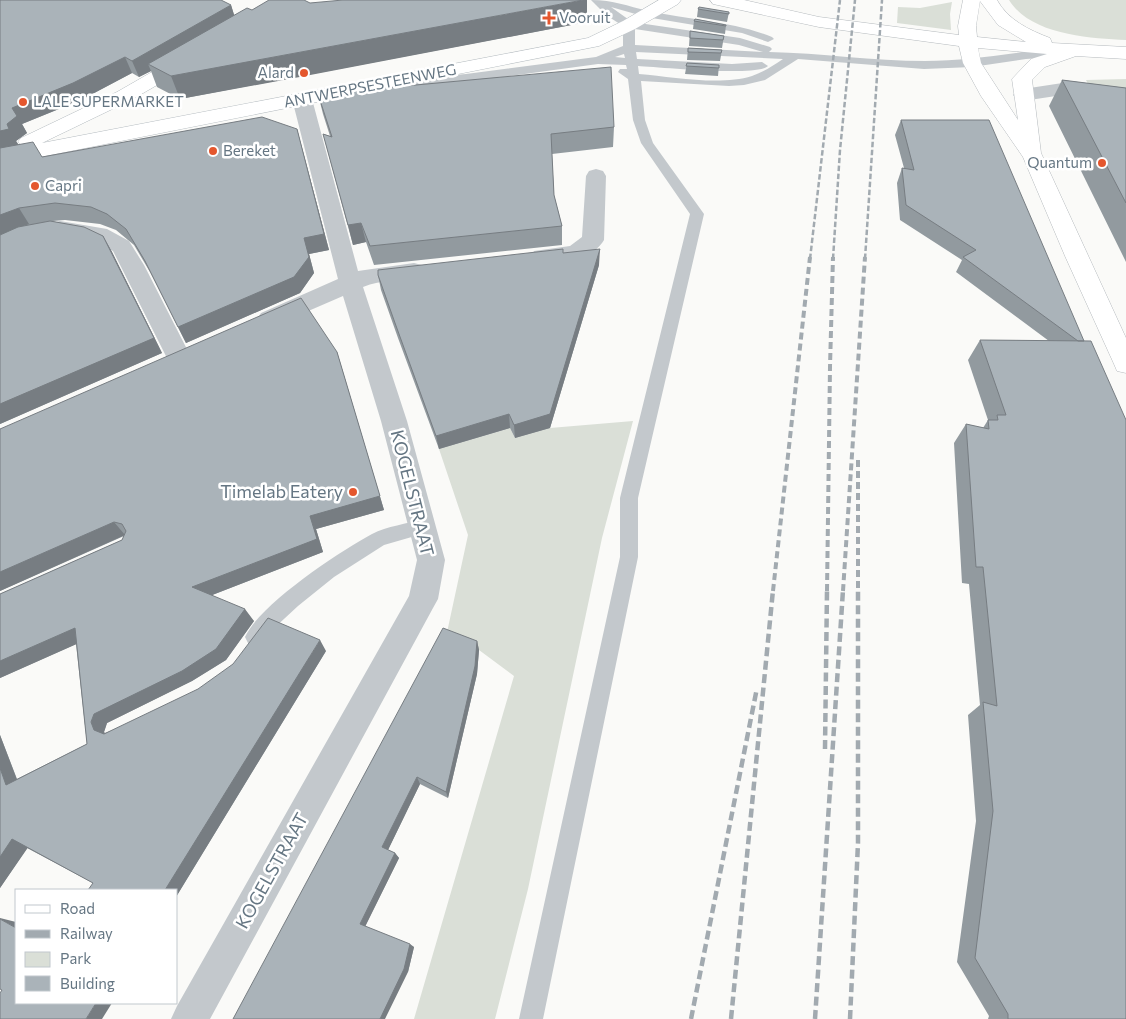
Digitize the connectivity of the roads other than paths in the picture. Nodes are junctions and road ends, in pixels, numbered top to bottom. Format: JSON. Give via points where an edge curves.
{"nodes":[{"id":1,"x":598,"y":0,"type":"edge"},
{"id":2,"x":672,"y":0,"type":"edge"},
{"id":3,"x":719,"y":0,"type":"edge"},
{"id":4,"x":972,"y":0,"type":"edge"},
{"id":5,"x":988,"y":0,"type":"edge"},
{"id":6,"x":646,"y":14,"type":"junction"},
{"id":7,"x":629,"y":25,"type":"junction"},
{"id":8,"x":967,"y":41,"type":"junction"},
{"id":9,"x":629,"y":48,"type":"junction"},
{"id":10,"x":1079,"y":51,"type":"junction"},
{"id":11,"x":199,"y":53,"type":"edge"},
{"id":12,"x":1126,"y":53,"type":"edge"},
{"id":13,"x":795,"y":56,"type":"junction"},
{"id":14,"x":598,"y":60,"type":"junction"},
{"id":15,"x":631,"y":62,"type":"junction"},
{"id":16,"x":972,"y":63,"type":"junction"},
{"id":17,"x":634,"y":77,"type":"junction"},
{"id":18,"x":360,"y":87,"type":"junction"},
{"id":19,"x":1022,"y":90,"type":"junction"},
{"id":20,"x":124,"y":96,"type":"junction"},
{"id":21,"x":1126,"y":96,"type":"edge"},
{"id":22,"x":302,"y":99,"type":"junction"},
{"id":23,"x":141,"y":129,"type":"junction"},
{"id":24,"x":0,"y":156,"type":"edge"},
{"id":25,"x":1033,"y":156,"type":"junction"},
{"id":26,"x":596,"y":176,"type":"dead end"},
{"id":27,"x":0,"y":247,"type":"edge"},
{"id":28,"x":519,"y":259,"type":"edge"},
{"id":29,"x":434,"y":268,"type":"edge"},
{"id":30,"x":350,"y":284,"type":"junction"},
{"id":31,"x":252,"y":327,"type":"edge"},
{"id":32,"x":180,"y":358,"type":"edge"},
{"id":33,"x":1126,"y":364,"type":"edge"},
{"id":34,"x":423,"y":527,"type":"junction"},
{"id":35,"x":244,"y":653,"type":"edge"},
{"id":36,"x":190,"y":1019,"type":"edge"},
{"id":37,"x":531,"y":1019,"type":"edge"}],
"edges":[{"from":1,"to":6,"type":"lane"},
{"from":1,"to":7,"type":"lane","via":[[610,14]]},
{"from":2,"to":6,"type":"main road","name":"ANTWERPSESTEENWEG"},
{"from":3,"to":8,"type":"main road","via":[[808,20]]},
{"from":4,"to":8,"type":"main road"},
{"from":5,"to":10,"type":"main road","via":[[998,16],[1019,31],[1047,43]]},
{"from":6,"to":7,"type":"main road","name":"ANTWERPSESTEENWEG"},
{"from":6,"to":13,"type":"lane","via":[[744,30],[780,45]]},
{"from":7,"to":9,"type":"lane"},
{"from":7,"to":13,"type":"lane","via":[[740,42]]},
{"from":7,"to":18,"type":"main road","name":"ANTWERPSESTEENWEG","via":[[598,40]]},
{"from":8,"to":10,"type":"main road"},
{"from":8,"to":16,"type":"main road"},
{"from":9,"to":13,"type":"lane"},
{"from":9,"to":14,"type":"lane"},
{"from":9,"to":15,"type":"lane"},
{"from":10,"to":12,"type":"main road"},
{"from":10,"to":16,"type":"lane"},
{"from":10,"to":19,"type":"main road","via":[[1038,63],[1022,78]]},
{"from":11,"to":20,"type":"main road"},
{"from":13,"to":15,"type":"lane","via":[[763,66],[732,68]]},
{"from":13,"to":16,"type":"lane","via":[[924,65]]},
{"from":13,"to":17,"type":"lane","via":[[780,68],[743,82]]},
{"from":14,"to":15,"type":"lane"},
{"from":14,"to":17,"type":"lane"},
{"from":14,"to":18,"type":"lane","via":[[466,78]]},
{"from":15,"to":17,"type":"lane"},
{"from":16,"to":25,"type":"main road"},
{"from":17,"to":37,"type":"lane","via":[[639,120],[647,143],[697,214],[629,498],[629,557]]},
{"from":18,"to":22,"type":"main road","name":"ANTWERPSESTEENWEG"},
{"from":19,"to":21,"type":"street","via":[[1039,94],[1069,88]]},
{"from":19,"to":25,"type":"main road"},
{"from":20,"to":23,"type":"main road","name":"ANTWERPSESTEENWEG","via":[[117,104],[113,118],[127,127]]},
{"from":20,"to":24,"type":"main road"},
{"from":22,"to":23,"type":"main road","name":"ANTWERPSESTEENWEG"},
{"from":22,"to":30,"type":"street","name":"KOGELSTRAAT"},
{"from":23,"to":24,"type":"main road","name":"ANTWERPSESTEENWEG"},
{"from":25,"to":33,"type":"main road"},
{"from":26,"to":28,"type":"street","via":[[593,240],[576,253]]},
{"from":27,"to":32,"type":"street","via":[[22,235],[60,228],[99,234],[121,246]]},
{"from":29,"to":30,"type":"street","via":[[367,276]]},
{"from":30,"to":31,"type":"street"},
{"from":30,"to":34,"type":"street","name":"KOGELSTRAAT","via":[[394,421]]},
{"from":34,"to":35,"type":"lane","via":[[379,539],[328,571],[264,625]]},
{"from":34,"to":36,"type":"street","name":"KOGELSTRAAT","via":[[431,560],[423,599]]}]}
